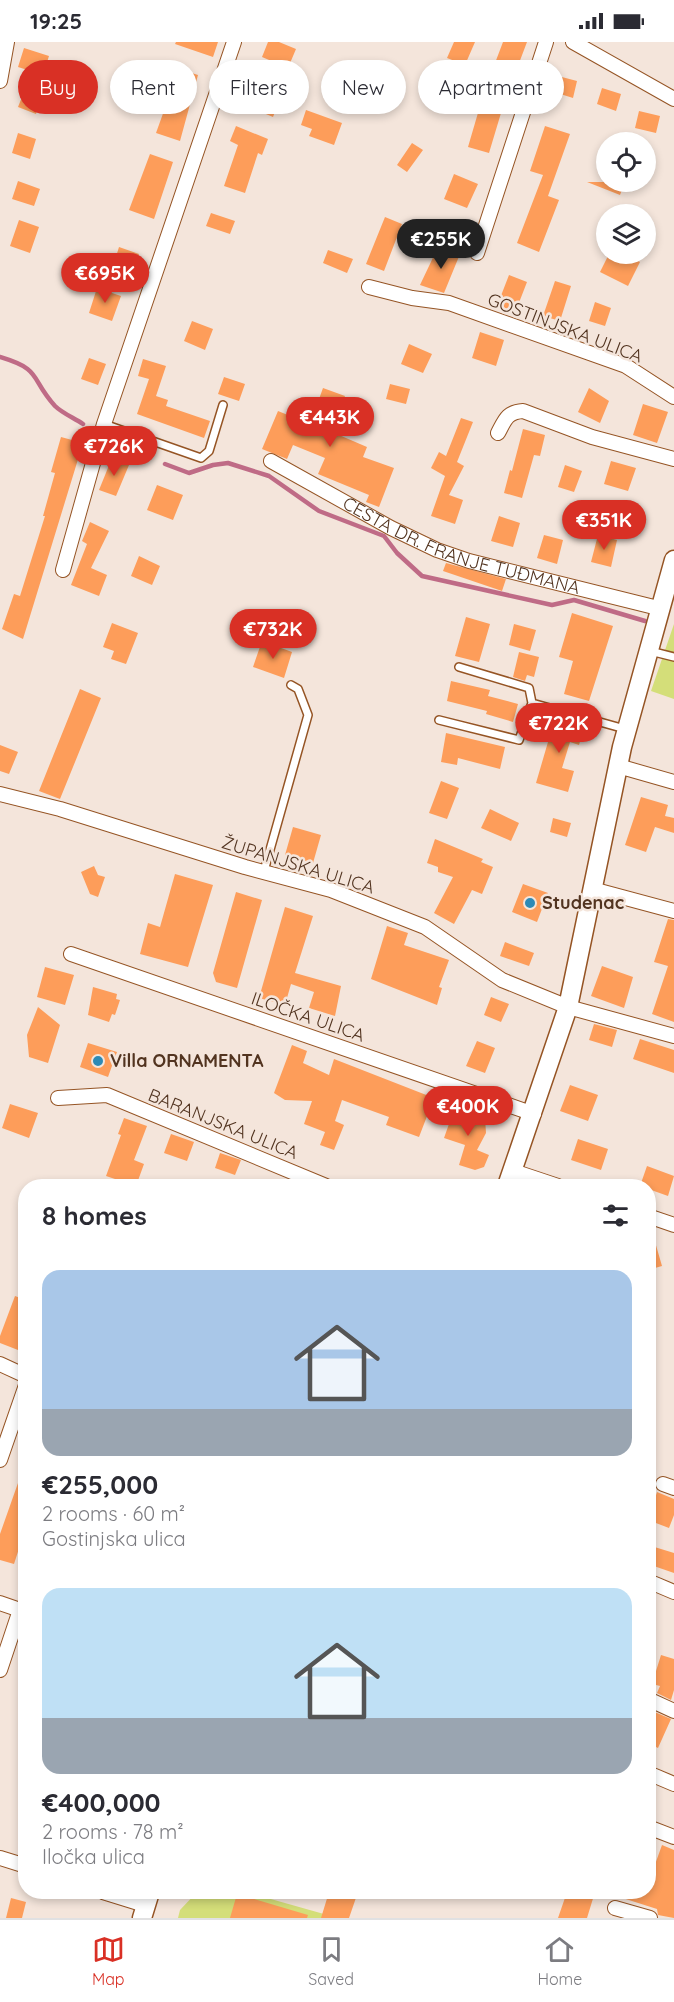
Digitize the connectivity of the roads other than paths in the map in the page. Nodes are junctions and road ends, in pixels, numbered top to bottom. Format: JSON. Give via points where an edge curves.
{"nodes":[{"id":1,"x":7,"y":42,"type":"edge"},
{"id":2,"x":234,"y":42,"type":"edge"},
{"id":3,"x":546,"y":42,"type":"edge"},
{"id":4,"x":573,"y":42,"type":"edge"},
{"id":5,"x":0,"y":81,"type":"edge"},
{"id":6,"x":674,"y":99,"type":"edge"},
{"id":7,"x":477,"y":253,"type":"dead end"},
{"id":8,"x":369,"y":287,"type":"dead end"},
{"id":9,"x":674,"y":397,"type":"edge"},
{"id":10,"x":223,"y":405,"type":"dead end"},
{"id":11,"x":104,"y":424,"type":"junction"},
{"id":12,"x":498,"y":433,"type":"dead end"},
{"id":13,"x":674,"y":459,"type":"edge"},
{"id":14,"x":271,"y":461,"type":"dead end"},
{"id":15,"x":674,"y":560,"type":"edge"},
{"id":16,"x":63,"y":570,"type":"dead end"},
{"id":17,"x":662,"y":609,"type":"junction"},
{"id":18,"x":649,"y":651,"type":"junction"},
{"id":19,"x":674,"y":657,"type":"edge"},
{"id":20,"x":459,"y":667,"type":"dead end"},
{"id":21,"x":291,"y":685,"type":"dead end"},
{"id":22,"x":532,"y":703,"type":"junction"},
{"id":23,"x":439,"y":720,"type":"dead end"},
{"id":24,"x":627,"y":729,"type":"junction"},
{"id":25,"x":618,"y":766,"type":"junction"},
{"id":26,"x":674,"y":782,"type":"edge"},
{"id":27,"x":0,"y":794,"type":"edge"},
{"id":28,"x":264,"y":871,"type":"junction"},
{"id":29,"x":592,"y":889,"type":"junction"},
{"id":30,"x":674,"y":911,"type":"edge"},
{"id":31,"x":71,"y":954,"type":"dead end"},
{"id":32,"x":568,"y":1007,"type":"junction"},
{"id":33,"x":674,"y":1036,"type":"edge"},
{"id":34,"x":58,"y":1098,"type":"dead end"},
{"id":35,"x":534,"y":1114,"type":"junction"},
{"id":36,"x":309,"y":1179,"type":"edge"},
{"id":37,"x":510,"y":1179,"type":"edge"},
{"id":38,"x":656,"y":1219,"type":"edge"},
{"id":39,"x":674,"y":1225,"type":"edge"},
{"id":40,"x":0,"y":1364,"type":"edge"},
{"id":41,"x":18,"y":1372,"type":"edge"},
{"id":42,"x":18,"y":1408,"type":"edge"},
{"id":43,"x":0,"y":1460,"type":"edge"},
{"id":44,"x":656,"y":1584,"type":"edge"},
{"id":45,"x":674,"y":1592,"type":"edge"},
{"id":46,"x":0,"y":1603,"type":"edge"},
{"id":47,"x":18,"y":1609,"type":"edge"},
{"id":48,"x":18,"y":1624,"type":"edge"},
{"id":49,"x":0,"y":1670,"type":"edge"},
{"id":50,"x":656,"y":1702,"type":"edge"},
{"id":51,"x":674,"y":1710,"type":"edge"},
{"id":52,"x":656,"y":1776,"type":"edge"},
{"id":53,"x":674,"y":1784,"type":"edge"},
{"id":54,"x":656,"y":1830,"type":"edge"},
{"id":55,"x":674,"y":1838,"type":"edge"},
{"id":56,"x":0,"y":1858,"type":"edge"},
{"id":57,"x":18,"y":1864,"type":"edge"},
{"id":58,"x":127,"y":1899,"type":"edge"},
{"id":59,"x":146,"y":1905,"type":"edge"},
{"id":60,"x":615,"y":1908,"type":"dead end"},
{"id":61,"x":650,"y":1918,"type":"edge"}],
"edges":[{"from":1,"to":5,"type":"street"},
{"from":2,"to":11,"type":"street"},
{"from":3,"to":7,"type":"street"},
{"from":4,"to":6,"type":"street"},
{"from":8,"to":9,"type":"street","name":"GOSTINJSKA ULICA","via":[[449,303],[626,366]]},
{"from":10,"to":11,"type":"lane","via":[[209,451],[201,458]]},
{"from":11,"to":16,"type":"street"},
{"from":12,"to":13,"type":"street","via":[[506,417],[523,411],[592,437]]},
{"from":14,"to":17,"type":"street","name":"CESTA DR. FRANJE TUĐMANA","via":[[437,550]]},
{"from":15,"to":17,"type":"main road"},
{"from":17,"to":18,"type":"main road"},
{"from":18,"to":19,"type":"lane"},
{"from":18,"to":24,"type":"main road"},
{"from":20,"to":22,"type":"lane","via":[[529,687]]},
{"from":21,"to":28,"type":"lane","via":[[298,689],[308,715]]},
{"from":22,"to":23,"type":"lane","via":[[519,740]]},
{"from":22,"to":24,"type":"lane"},
{"from":24,"to":25,"type":"main road"},
{"from":25,"to":26,"type":"street"},
{"from":25,"to":29,"type":"main road"},
{"from":27,"to":28,"type":"street","name":"ŽUPANJSKA ULICA"},
{"from":28,"to":32,"type":"street","name":"ŽUPANJSKA ULICA","via":[[331,890],[425,927],[502,980]]},
{"from":29,"to":30,"type":"street"},
{"from":29,"to":32,"type":"main road"},
{"from":31,"to":35,"type":"street","name":"ILOČKA ULICA"},
{"from":32,"to":33,"type":"street","name":"ŽUPANJSKA ULICA"},
{"from":32,"to":35,"type":"main road"},
{"from":34,"to":36,"type":"street","name":"BARANJSKA ULICA","via":[[107,1095]]},
{"from":35,"to":37,"type":"main road"},
{"from":38,"to":39,"type":"street"},
{"from":40,"to":41,"type":"street"},
{"from":42,"to":43,"type":"street"},
{"from":44,"to":45,"type":"street"},
{"from":46,"to":47,"type":"street"},
{"from":48,"to":49,"type":"street"},
{"from":50,"to":51,"type":"street"},
{"from":52,"to":53,"type":"street"},
{"from":54,"to":55,"type":"street"},
{"from":56,"to":57,"type":"street"},
{"from":58,"to":59,"type":"street"},
{"from":60,"to":61,"type":"street"}]}
